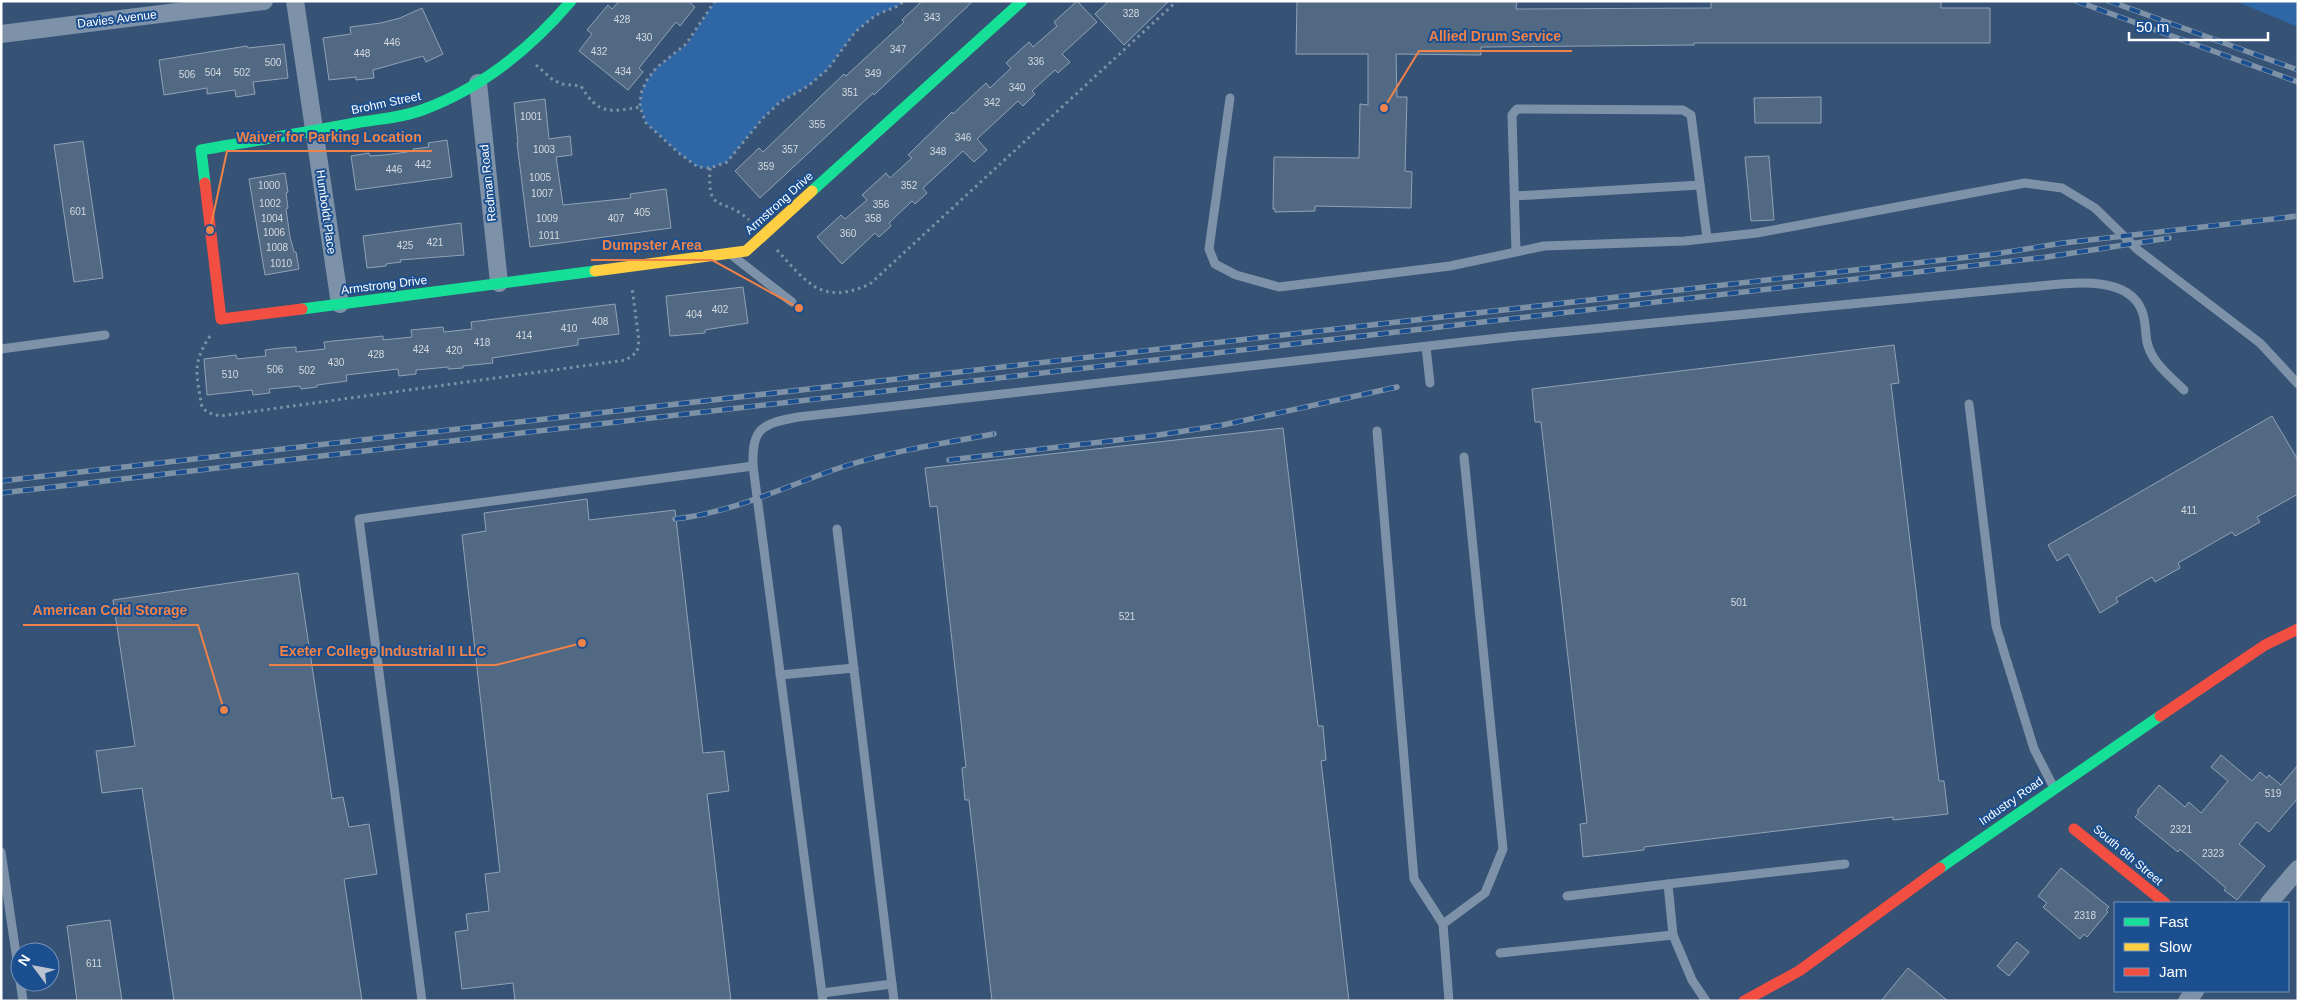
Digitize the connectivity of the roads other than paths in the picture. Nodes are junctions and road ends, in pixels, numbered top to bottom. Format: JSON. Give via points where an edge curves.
{"nodes":[{"id":1,"x":264,"y":1,"type":"edge"},
{"id":2,"x":295,"y":1,"type":"edge"},
{"id":3,"x":571,"y":1,"type":"edge"},
{"id":4,"x":1022,"y":1,"type":"edge"},
{"id":5,"x":1,"y":34,"type":"edge"},
{"id":6,"x":478,"y":83,"type":"junction"},
{"id":7,"x":1230,"y":98,"type":"dead end"},
{"id":8,"x":314,"y":131,"type":"junction"},
{"id":9,"x":1700,"y":185,"type":"junction"},
{"id":10,"x":1515,"y":196,"type":"junction"},
{"id":11,"x":1707,"y":238,"type":"junction"},
{"id":12,"x":1516,"y":252,"type":"junction"},
{"id":13,"x":730,"y":254,"type":"junction"},
{"id":14,"x":499,"y":283,"type":"junction"},
{"id":15,"x":792,"y":302,"type":"dead end"},
{"id":16,"x":340,"y":304,"type":"junction"},
{"id":17,"x":221,"y":318,"type":"joint"},
{"id":18,"x":105,"y":335,"type":"dead end"},
{"id":19,"x":1426,"y":347,"type":"junction"},
{"id":20,"x":1,"y":349,"type":"edge"},
{"id":21,"x":1430,"y":383,"type":"dead end"},
{"id":22,"x":2298,"y":384,"type":"edge"},
{"id":23,"x":2184,"y":390,"type":"dead end"},
{"id":24,"x":1969,"y":404,"type":"dead end"},
{"id":25,"x":1377,"y":431,"type":"dead end"},
{"id":26,"x":1464,"y":457,"type":"dead end"},
{"id":27,"x":753,"y":466,"type":"junction"},
{"id":28,"x":837,"y":529,"type":"dead end"},
{"id":29,"x":2298,"y":629,"type":"edge"},
{"id":30,"x":854,"y":668,"type":"junction"},
{"id":31,"x":780,"y":676,"type":"junction"},
{"id":32,"x":2055,"y":788,"type":"junction"},
{"id":33,"x":2074,"y":828,"type":"dead end"},
{"id":34,"x":1,"y":852,"type":"edge"},
{"id":35,"x":1845,"y":864,"type":"dead end"},
{"id":36,"x":2298,"y":869,"type":"edge"},
{"id":37,"x":1668,"y":884,"type":"junction"},
{"id":38,"x":1567,"y":896,"type":"dead end"},
{"id":39,"x":2164,"y":902,"type":"edge"},
{"id":40,"x":2270,"y":902,"type":"edge"},
{"id":41,"x":1443,"y":924,"type":"junction"},
{"id":42,"x":1672,"y":936,"type":"junction"},
{"id":43,"x":1500,"y":954,"type":"dead end"},
{"id":44,"x":892,"y":984,"type":"junction"},
{"id":45,"x":822,"y":997,"type":"edge"},
{"id":46,"x":23,"y":1001,"type":"edge"},
{"id":47,"x":422,"y":1001,"type":"edge"},
{"id":48,"x":894,"y":1001,"type":"edge"},
{"id":49,"x":1449,"y":1001,"type":"edge"},
{"id":50,"x":1706,"y":1001,"type":"edge"},
{"id":51,"x":1744,"y":1001,"type":"edge"}],
"edges":[{"from":1,"to":5,"type":"street","name":"Davies Avenue"},
{"from":2,"to":8,"type":"street","name":"Humboldt Place"},
{"from":3,"to":6,"type":"street","name":"Brohm Street","via":[[521,52]]},
{"from":4,"to":13,"type":"street","name":"Armstrong Drive","via":[[746,252]]},
{"from":6,"to":8,"type":"street","name":"Brohm Street","via":[[421,111]]},
{"from":6,"to":14,"type":"street","name":"Redman Road"},
{"from":7,"to":12,"type":"lane","via":[[1209,249],[1215,264],[1236,275],[1279,287],[1450,266]]},
{"from":8,"to":16,"type":"street","name":"Humboldt Place"},
{"from":8,"to":17,"type":"street","name":"Brohm Street","via":[[201,150]]},
{"from":9,"to":10,"type":"lane"},
{"from":9,"to":10,"type":"lane","via":[[1691,115],[1683,110],[1517,109],[1512,115]]},
{"from":9,"to":11,"type":"lane"},
{"from":10,"to":12,"type":"lane"},
{"from":11,"to":12,"type":"lane","via":[[1544,246]]},
{"from":11,"to":22,"type":"lane","via":[[1757,233],[2025,182],[2062,188],[2095,208],[2138,250],[2260,343]]},
{"from":13,"to":14,"type":"street","name":"Armstrong Drive"},
{"from":13,"to":15,"type":"lane"},
{"from":14,"to":16,"type":"street","name":"Armstrong Drive"},
{"from":16,"to":17,"type":"street","name":"Armstrong Drive"},
{"from":18,"to":20,"type":"lane"},
{"from":19,"to":21,"type":"lane"},
{"from":19,"to":23,"type":"lane","via":[[2018,288],[2098,283],[2129,292],[2142,310],[2152,356]]},
{"from":19,"to":27,"type":"lane","via":[[798,417],[766,426],[758,434],[753,443]]},
{"from":24,"to":32,"type":"lane","via":[[1996,626],[2034,750]]},
{"from":25,"to":41,"type":"lane","via":[[1414,878]]},
{"from":26,"to":41,"type":"lane","via":[[1503,849],[1485,893]]},
{"from":27,"to":31,"type":"lane"},
{"from":27,"to":47,"type":"lane","via":[[359,519]]},
{"from":28,"to":30,"type":"lane"},
{"from":29,"to":32,"type":"street","name":"Industry Road","via":[[2265,645]]},
{"from":30,"to":31,"type":"lane"},
{"from":30,"to":44,"type":"lane"},
{"from":31,"to":45,"type":"lane"},
{"from":32,"to":51,"type":"street","name":"Industry Road","via":[[1799,971]]},
{"from":33,"to":39,"type":"street","name":"South 6th Street"},
{"from":34,"to":46,"type":"lane"},
{"from":35,"to":37,"type":"lane"},
{"from":36,"to":40,"type":"street"},
{"from":37,"to":38,"type":"lane"},
{"from":37,"to":42,"type":"lane"},
{"from":41,"to":49,"type":"lane"},
{"from":42,"to":43,"type":"lane"},
{"from":42,"to":50,"type":"lane","via":[[1692,980]]},
{"from":44,"to":45,"type":"lane"},
{"from":44,"to":48,"type":"lane"}]}
